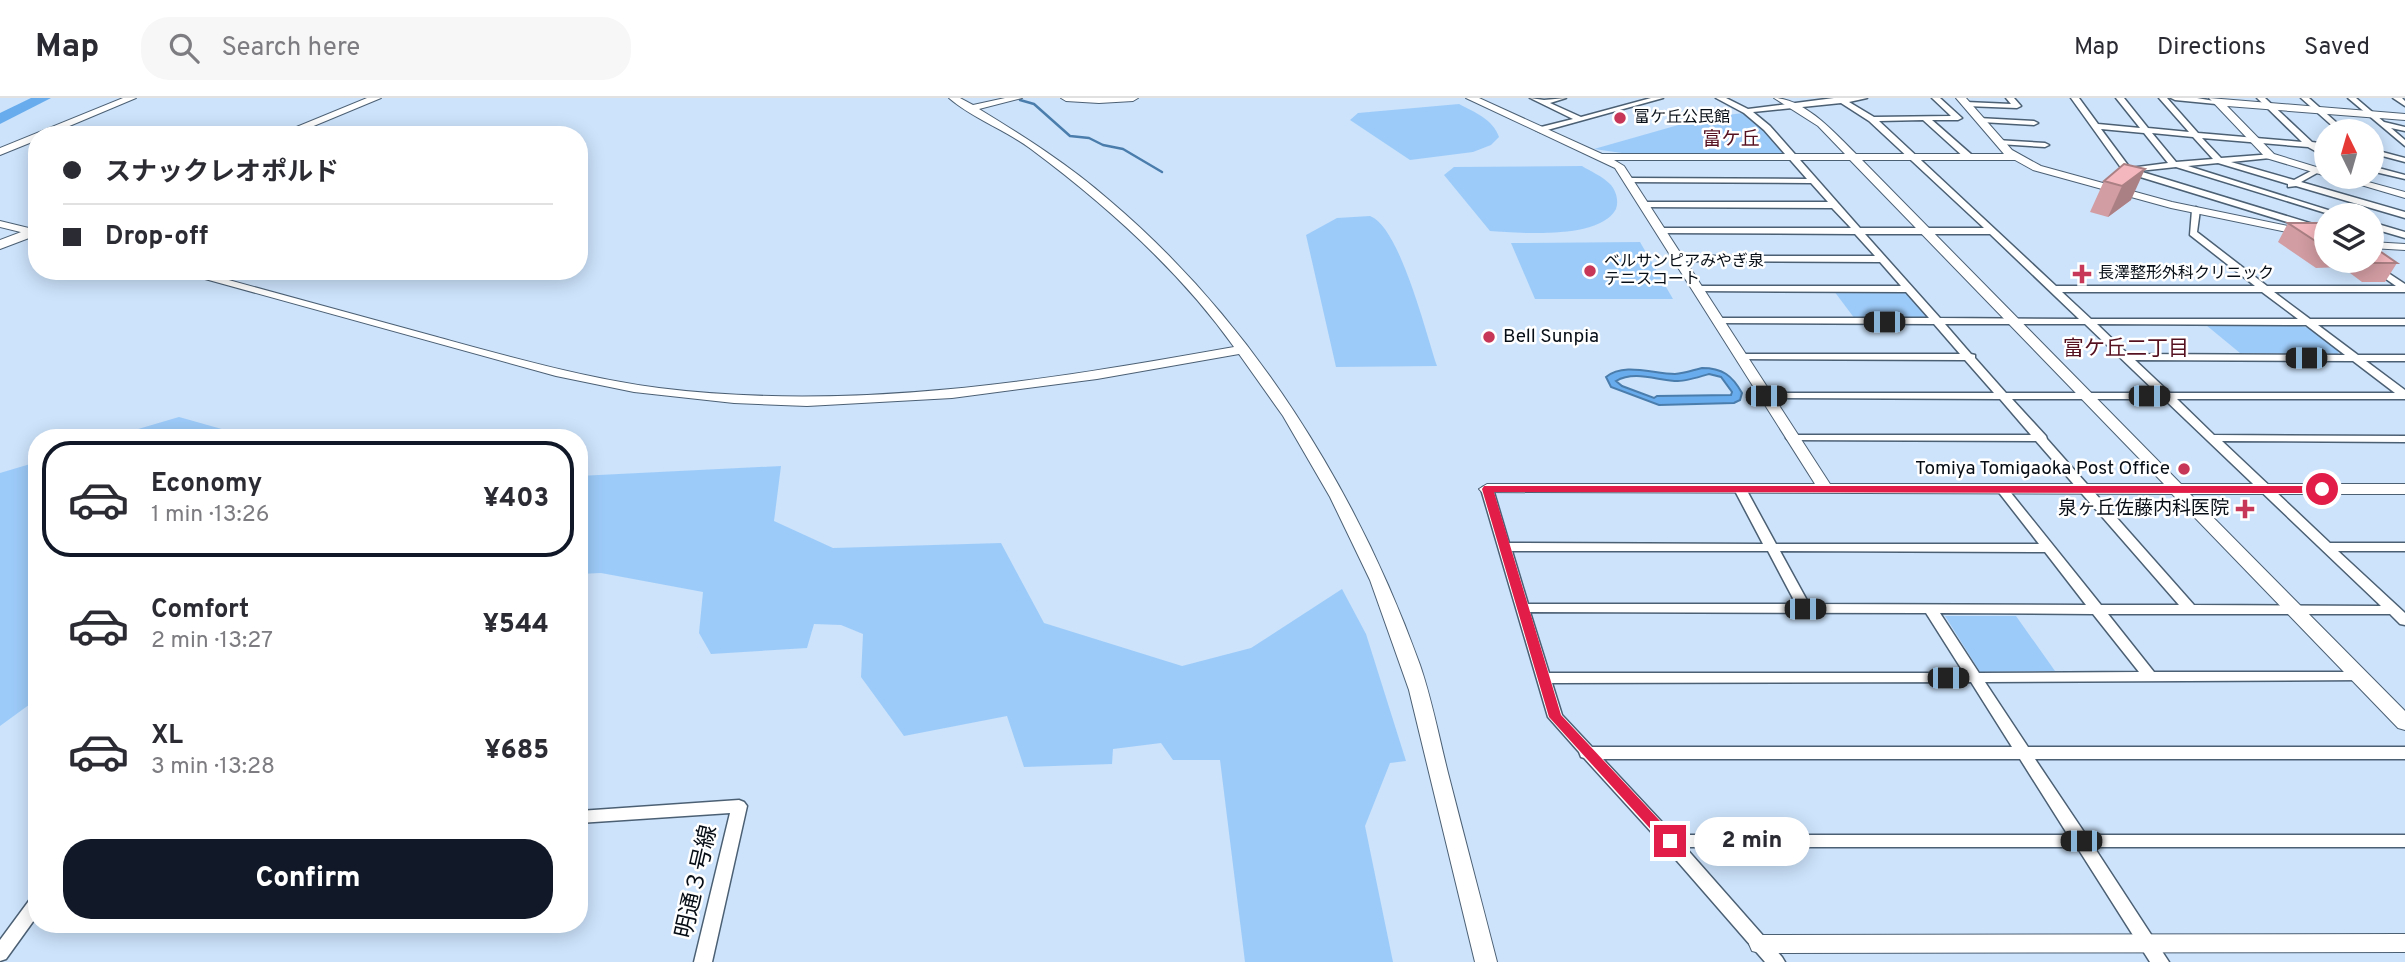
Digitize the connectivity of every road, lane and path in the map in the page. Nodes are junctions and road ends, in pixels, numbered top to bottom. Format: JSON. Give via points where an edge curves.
{"nodes":[{"id":1,"x":131,"y":98,"type":"edge"},
{"id":2,"x":376,"y":98,"type":"edge"},
{"id":3,"x":385,"y":98,"type":"edge"},
{"id":4,"x":954,"y":98,"type":"edge"},
{"id":5,"x":1017,"y":98,"type":"edge"},
{"id":6,"x":1066,"y":98,"type":"edge"},
{"id":7,"x":1133,"y":98,"type":"edge"},
{"id":8,"x":1471,"y":98,"type":"edge"},
{"id":9,"x":1534,"y":98,"type":"edge"},
{"id":10,"x":1562,"y":98,"type":"edge"},
{"id":11,"x":1659,"y":98,"type":"edge"},
{"id":12,"x":1720,"y":98,"type":"edge"},
{"id":13,"x":1779,"y":98,"type":"edge"},
{"id":14,"x":1863,"y":98,"type":"edge"},
{"id":15,"x":1936,"y":98,"type":"edge"},
{"id":16,"x":2010,"y":98,"type":"edge"},
{"id":17,"x":2075,"y":98,"type":"edge"},
{"id":18,"x":2120,"y":98,"type":"edge"},
{"id":19,"x":2164,"y":98,"type":"edge"},
{"id":20,"x":2175,"y":98,"type":"edge"},
{"id":21,"x":2305,"y":98,"type":"edge"},
{"id":22,"x":2352,"y":98,"type":"edge"},
{"id":23,"x":2397,"y":98,"type":"edge"},
{"id":24,"x":1841,"y":99,"type":"edge"},
{"id":25,"x":2215,"y":100,"type":"edge"},
{"id":26,"x":1963,"y":101,"type":"edge"},
{"id":27,"x":2264,"y":102,"type":"edge"},
{"id":28,"x":1544,"y":103,"type":"junction"},
{"id":29,"x":2405,"y":104,"type":"edge"},
{"id":30,"x":1795,"y":106,"type":"junction"},
{"id":31,"x":973,"y":108,"type":"junction"},
{"id":32,"x":2316,"y":110,"type":"junction"},
{"id":33,"x":1747,"y":111,"type":"junction"},
{"id":34,"x":2371,"y":114,"type":"junction"},
{"id":35,"x":2405,"y":117,"type":"edge"},
{"id":36,"x":1925,"y":118,"type":"junction"},
{"id":37,"x":1580,"y":119,"type":"junction"},
{"id":38,"x":1872,"y":119,"type":"junction"},
{"id":39,"x":2327,"y":119,"type":"edge"},
{"id":40,"x":2378,"y":119,"type":"edge"},
{"id":41,"x":1981,"y":120,"type":"junction"},
{"id":42,"x":2030,"y":123,"type":"joint"},
{"id":43,"x":2384,"y":124,"type":"joint"},
{"id":44,"x":61,"y":126,"type":"edge"},
{"id":45,"x":305,"y":126,"type":"edge"},
{"id":46,"x":316,"y":126,"type":"edge"},
{"id":47,"x":2094,"y":126,"type":"junction"},
{"id":48,"x":2405,"y":129,"type":"edge"},
{"id":49,"x":1539,"y":130,"type":"junction"},
{"id":50,"x":2146,"y":131,"type":"junction"},
{"id":51,"x":2033,"y":135,"type":"dead end"},
{"id":52,"x":2196,"y":135,"type":"junction"},
{"id":53,"x":28,"y":139,"type":"edge"},
{"id":54,"x":2253,"y":140,"type":"junction"},
{"id":55,"x":1999,"y":142,"type":"junction"},
{"id":56,"x":2309,"y":144,"type":"junction"},
{"id":57,"x":2405,"y":144,"type":"edge"},
{"id":58,"x":2045,"y":145,"type":"dead end"},
{"id":59,"x":2314,"y":145,"type":"edge"},
{"id":60,"x":2314,"y":147,"type":"edge"},
{"id":61,"x":0,"y":152,"type":"edge"},
{"id":62,"x":2384,"y":154,"type":"edge"},
{"id":63,"x":2270,"y":156,"type":"junction"},
{"id":64,"x":1602,"y":157,"type":"junction"},
{"id":65,"x":1793,"y":157,"type":"junction"},
{"id":66,"x":1852,"y":157,"type":"junction"},
{"id":67,"x":1914,"y":157,"type":"junction"},
{"id":68,"x":1969,"y":157,"type":"junction"},
{"id":69,"x":2015,"y":157,"type":"junction"},
{"id":70,"x":2405,"y":160,"type":"edge"},
{"id":71,"x":2219,"y":161,"type":"junction"},
{"id":72,"x":2173,"y":164,"type":"junction"},
{"id":73,"x":2314,"y":167,"type":"edge"},
{"id":74,"x":2127,"y":170,"type":"junction"},
{"id":75,"x":2384,"y":171,"type":"edge"},
{"id":76,"x":2314,"y":173,"type":"edge"},
{"id":77,"x":2118,"y":175,"type":"edge"},
{"id":78,"x":2405,"y":177,"type":"edge"},
{"id":79,"x":2109,"y":179,"type":"edge"},
{"id":80,"x":1629,"y":180,"type":"junction"},
{"id":81,"x":1813,"y":181,"type":"junction"},
{"id":82,"x":2295,"y":183,"type":"junction"},
{"id":83,"x":2096,"y":185,"type":"junction"},
{"id":84,"x":2383,"y":189,"type":"edge"},
{"id":85,"x":2274,"y":195,"type":"junction"},
{"id":86,"x":2405,"y":195,"type":"edge"},
{"id":87,"x":1644,"y":205,"type":"junction"},
{"id":88,"x":1834,"y":205,"type":"junction"},
{"id":89,"x":2314,"y":207,"type":"edge"},
{"id":90,"x":2252,"y":208,"type":"junction"},
{"id":91,"x":2196,"y":210,"type":"junction"},
{"id":92,"x":2405,"y":215,"type":"edge"},
{"id":93,"x":0,"y":224,"type":"edge"},
{"id":94,"x":2314,"y":227,"type":"edge"},
{"id":95,"x":2384,"y":229,"type":"edge"},
{"id":96,"x":28,"y":231,"type":"edge"},
{"id":97,"x":1661,"y":231,"type":"junction"},
{"id":98,"x":1857,"y":231,"type":"junction"},
{"id":99,"x":1925,"y":231,"type":"junction"},
{"id":100,"x":1991,"y":231,"type":"junction"},
{"id":101,"x":2314,"y":235,"type":"edge"},
{"id":102,"x":2405,"y":235,"type":"edge"},
{"id":103,"x":28,"y":236,"type":"edge"},
{"id":104,"x":28,"y":237,"type":"edge"},
{"id":105,"x":0,"y":245,"type":"edge"},
{"id":106,"x":2384,"y":246,"type":"edge"},
{"id":107,"x":2405,"y":247,"type":"edge"},
{"id":108,"x":0,"y":251,"type":"edge"},
{"id":109,"x":1678,"y":259,"type":"junction"},
{"id":110,"x":1882,"y":259,"type":"junction"},
{"id":111,"x":2382,"y":273,"type":"edge"},
{"id":112,"x":214,"y":280,"type":"edge"},
{"id":113,"x":1698,"y":289,"type":"junction"},
{"id":114,"x":1910,"y":289,"type":"junction"},
{"id":115,"x":2054,"y":289,"type":"junction"},
{"id":116,"x":2265,"y":289,"type":"junction"},
{"id":117,"x":2405,"y":289,"type":"edge"},
{"id":118,"x":1717,"y":321,"type":"junction"},
{"id":119,"x":1939,"y":322,"type":"junction"},
{"id":120,"x":2014,"y":322,"type":"junction"},
{"id":121,"x":2089,"y":322,"type":"junction"},
{"id":122,"x":2309,"y":322,"type":"junction"},
{"id":123,"x":2405,"y":322,"type":"edge"},
{"id":124,"x":1242,"y":350,"type":"junction"},
{"id":125,"x":1741,"y":357,"type":"junction"},
{"id":126,"x":1970,"y":357,"type":"junction"},
{"id":127,"x":2127,"y":357,"type":"junction"},
{"id":128,"x":2357,"y":358,"type":"junction"},
{"id":129,"x":2405,"y":358,"type":"edge"},
{"id":130,"x":1766,"y":396,"type":"junction"},
{"id":131,"x":2006,"y":396,"type":"junction"},
{"id":132,"x":2086,"y":396,"type":"junction"},
{"id":133,"x":2170,"y":396,"type":"junction"},
{"id":134,"x":2405,"y":396,"type":"edge"},
{"id":135,"x":1792,"y":438,"type":"junction"},
{"id":136,"x":2042,"y":438,"type":"junction"},
{"id":137,"x":2214,"y":438,"type":"junction"},
{"id":138,"x":2405,"y":439,"type":"edge"},
{"id":139,"x":1488,"y":489,"type":"joint"},
{"id":140,"x":1740,"y":489,"type":"junction"},
{"id":141,"x":1825,"y":489,"type":"junction"},
{"id":142,"x":2003,"y":489,"type":"junction"},
{"id":143,"x":2176,"y":489,"type":"junction"},
{"id":144,"x":2267,"y":489,"type":"junction"},
{"id":145,"x":2405,"y":489,"type":"edge"},
{"id":146,"x":2087,"y":490,"type":"junction"},
{"id":147,"x":1505,"y":547,"type":"junction"},
{"id":148,"x":1772,"y":547,"type":"junction"},
{"id":149,"x":2328,"y":547,"type":"junction"},
{"id":150,"x":2405,"y":547,"type":"edge"},
{"id":151,"x":2050,"y":548,"type":"junction"},
{"id":152,"x":1524,"y":608,"type":"junction"},
{"id":153,"x":1805,"y":609,"type":"junction"},
{"id":154,"x":1930,"y":609,"type":"junction"},
{"id":155,"x":2099,"y":609,"type":"junction"},
{"id":156,"x":2191,"y":610,"type":"junction"},
{"id":157,"x":2294,"y":610,"type":"junction"},
{"id":158,"x":2393,"y":610,"type":"junction"},
{"id":159,"x":2405,"y":621,"type":"edge"},
{"id":160,"x":2360,"y":677,"type":"junction"},
{"id":161,"x":1544,"y":678,"type":"junction"},
{"id":162,"x":1975,"y":678,"type":"junction"},
{"id":163,"x":2151,"y":678,"type":"junction"},
{"id":164,"x":2405,"y":723,"type":"edge"},
{"id":165,"x":1586,"y":753,"type":"junction"},
{"id":166,"x":2024,"y":753,"type":"junction"},
{"id":167,"x":2405,"y":754,"type":"edge"},
{"id":168,"x":588,"y":816,"type":"edge"},
{"id":169,"x":1670,"y":841,"type":"junction"},
{"id":170,"x":2081,"y":841,"type":"junction"},
{"id":171,"x":2405,"y":841,"type":"edge"},
{"id":172,"x":28,"y":915,"type":"edge"},
{"id":173,"x":2405,"y":943,"type":"edge"},
{"id":174,"x":1760,"y":944,"type":"junction"},
{"id":175,"x":2154,"y":953,"type":"edge"},
{"id":176,"x":0,"y":954,"type":"edge"},
{"id":177,"x":703,"y":962,"type":"edge"},
{"id":178,"x":1486,"y":962,"type":"edge"},
{"id":179,"x":1776,"y":962,"type":"edge"}],
"edges":[{"from":1,"to":44,"type":"street"},
{"from":2,"to":45,"type":"main road"},
{"from":3,"to":46,"type":"main road"},
{"from":4,"to":31,"type":"street"},
{"from":5,"to":31,"type":"street"},
{"from":6,"to":7,"type":"street"},
{"from":8,"to":49,"type":"street"},
{"from":9,"to":28,"type":"street"},
{"from":10,"to":28,"type":"street"},
{"from":11,"to":37,"type":"street"},
{"from":12,"to":33,"type":"street"},
{"from":13,"to":30,"type":"street"},
{"from":14,"to":24,"type":"street"},
{"from":15,"to":36,"type":"street","via":[[1958,118]]},
{"from":16,"to":26,"type":"street","via":[[2017,106]]},
{"from":17,"to":47,"type":"street"},
{"from":18,"to":50,"type":"street"},
{"from":19,"to":52,"type":"street"},
{"from":20,"to":25,"type":"street"},
{"from":21,"to":32,"type":"street"},
{"from":22,"to":34,"type":"street"},
{"from":23,"to":29,"type":"street"},
{"from":24,"to":30,"type":"street"},
{"from":24,"to":38,"type":"street"},
{"from":25,"to":27,"type":"street"},
{"from":25,"to":54,"type":"street"},
{"from":26,"to":41,"type":"street"},
{"from":27,"to":32,"type":"street"},
{"from":27,"to":56,"type":"street"},
{"from":28,"to":37,"type":"street"},
{"from":30,"to":33,"type":"street"},
{"from":30,"to":66,"type":"street","via":[[1821,124]]},
{"from":31,"to":124,"type":"street","via":[[1061,165],[1105,200],[1160,251]]},
{"from":32,"to":34,"type":"street"},
{"from":32,"to":39,"type":"street"},
{"from":33,"to":65,"type":"street"},
{"from":34,"to":35,"type":"street"},
{"from":34,"to":40,"type":"street"},
{"from":36,"to":38,"type":"street"},
{"from":36,"to":68,"type":"street"},
{"from":37,"to":49,"type":"street"},
{"from":38,"to":67,"type":"street"},
{"from":41,"to":42,"type":"street"},
{"from":41,"to":55,"type":"street"},
{"from":42,"to":51,"type":"street"},
{"from":43,"to":48,"type":"street"},
{"from":43,"to":57,"type":"street"},
{"from":47,"to":50,"type":"street"},
{"from":47,"to":74,"type":"street"},
{"from":49,"to":64,"type":"street"},
{"from":50,"to":52,"type":"street"},
{"from":50,"to":72,"type":"street"},
{"from":52,"to":54,"type":"street"},
{"from":52,"to":71,"type":"street"},
{"from":53,"to":61,"type":"street"},
{"from":54,"to":56,"type":"street"},
{"from":54,"to":63,"type":"street"},
{"from":55,"to":58,"type":"street"},
{"from":55,"to":69,"type":"street"},
{"from":56,"to":59,"type":"street"},
{"from":56,"to":60,"type":"street"},
{"from":62,"to":70,"type":"street"},
{"from":63,"to":71,"type":"street"},
{"from":63,"to":73,"type":"street"},
{"from":64,"to":65,"type":"street"},
{"from":64,"to":80,"type":"street","via":[[1619,166]]},
{"from":65,"to":66,"type":"street"},
{"from":65,"to":81,"type":"street"},
{"from":66,"to":67,"type":"street"},
{"from":66,"to":99,"type":"street"},
{"from":67,"to":68,"type":"street"},
{"from":67,"to":100,"type":"street"},
{"from":68,"to":69,"type":"street"},
{"from":69,"to":83,"type":"street"},
{"from":71,"to":72,"type":"street"},
{"from":71,"to":82,"type":"street"},
{"from":72,"to":74,"type":"street"},
{"from":72,"to":85,"type":"street"},
{"from":74,"to":77,"type":"street"},
{"from":74,"to":90,"type":"street"},
{"from":75,"to":78,"type":"street"},
{"from":76,"to":82,"type":"street"},
{"from":79,"to":83,"type":"street"},
{"from":80,"to":81,"type":"street"},
{"from":80,"to":87,"type":"street"},
{"from":81,"to":88,"type":"street"},
{"from":82,"to":85,"type":"street"},
{"from":82,"to":92,"type":"street"},
{"from":83,"to":91,"type":"street"},
{"from":84,"to":86,"type":"street"},
{"from":85,"to":89,"type":"street"},
{"from":85,"to":90,"type":"street"},
{"from":87,"to":88,"type":"street"},
{"from":87,"to":97,"type":"street"},
{"from":88,"to":98,"type":"street"},
{"from":90,"to":94,"type":"street"},
{"from":91,"to":101,"type":"street"},
{"from":91,"to":116,"type":"street","via":[[2193,233]]},
{"from":93,"to":96,"type":"street"},
{"from":95,"to":102,"type":"street"},
{"from":97,"to":98,"type":"street"},
{"from":97,"to":109,"type":"street"},
{"from":98,"to":99,"type":"street"},
{"from":98,"to":110,"type":"street"},
{"from":99,"to":100,"type":"street"},
{"from":99,"to":120,"type":"street"},
{"from":100,"to":115,"type":"street"},
{"from":103,"to":105,"type":"main road"},
{"from":104,"to":108,"type":"main road"},
{"from":106,"to":107,"type":"street"},
{"from":109,"to":110,"type":"street"},
{"from":109,"to":113,"type":"street"},
{"from":110,"to":114,"type":"street"},
{"from":111,"to":117,"type":"street"},
{"from":112,"to":124,"type":"street","via":[[563,374],[716,398],[786,402],[924,399],[1032,387]]},
{"from":113,"to":114,"type":"street"},
{"from":113,"to":118,"type":"street"},
{"from":114,"to":119,"type":"street"},
{"from":115,"to":116,"type":"street"},
{"from":115,"to":121,"type":"street"},
{"from":116,"to":117,"type":"street"},
{"from":116,"to":122,"type":"street"},
{"from":118,"to":119,"type":"street"},
{"from":118,"to":125,"type":"street"},
{"from":119,"to":120,"type":"street"},
{"from":119,"to":126,"type":"street"},
{"from":120,"to":121,"type":"street"},
{"from":120,"to":132,"type":"street"},
{"from":121,"to":122,"type":"street"},
{"from":121,"to":127,"type":"street"},
{"from":122,"to":123,"type":"street"},
{"from":122,"to":128,"type":"street"},
{"from":124,"to":178,"type":"street","via":[[1325,475],[1376,572],[1412,667]]},
{"from":125,"to":126,"type":"street"},
{"from":125,"to":130,"type":"street"},
{"from":126,"to":131,"type":"street"},
{"from":127,"to":128,"type":"street"},
{"from":127,"to":133,"type":"street"},
{"from":128,"to":129,"type":"street"},
{"from":128,"to":134,"type":"street"},
{"from":130,"to":131,"type":"street"},
{"from":130,"to":135,"type":"street"},
{"from":131,"to":132,"type":"street"},
{"from":131,"to":136,"type":"street"},
{"from":132,"to":133,"type":"street"},
{"from":132,"to":143,"type":"street"},
{"from":133,"to":134,"type":"street"},
{"from":133,"to":137,"type":"street"},
{"from":135,"to":136,"type":"street"},
{"from":135,"to":141,"type":"street"},
{"from":136,"to":146,"type":"street"},
{"from":137,"to":138,"type":"street"},
{"from":137,"to":144,"type":"street"},
{"from":139,"to":140,"type":"street"},
{"from":139,"to":147,"type":"street"},
{"from":140,"to":141,"type":"street"},
{"from":140,"to":148,"type":"street"},
{"from":141,"to":142,"type":"street"},
{"from":142,"to":146,"type":"street"},
{"from":142,"to":151,"type":"street"},
{"from":143,"to":144,"type":"street"},
{"from":143,"to":146,"type":"street"},
{"from":143,"to":157,"type":"street"},
{"from":144,"to":145,"type":"street"},
{"from":144,"to":149,"type":"street"},
{"from":146,"to":156,"type":"street"},
{"from":147,"to":148,"type":"street"},
{"from":147,"to":152,"type":"street"},
{"from":148,"to":151,"type":"street"},
{"from":148,"to":153,"type":"street"},
{"from":149,"to":150,"type":"street"},
{"from":149,"to":158,"type":"street"},
{"from":151,"to":155,"type":"street"},
{"from":152,"to":153,"type":"street"},
{"from":152,"to":161,"type":"street"},
{"from":153,"to":154,"type":"street"},
{"from":154,"to":155,"type":"street"},
{"from":154,"to":162,"type":"street"},
{"from":155,"to":156,"type":"street"},
{"from":155,"to":163,"type":"street"},
{"from":156,"to":157,"type":"street"},
{"from":157,"to":158,"type":"street"},
{"from":157,"to":160,"type":"street"},
{"from":158,"to":159,"type":"street"},
{"from":160,"to":163,"type":"street"},
{"from":160,"to":164,"type":"street"},
{"from":161,"to":162,"type":"street"},
{"from":161,"to":165,"type":"street","via":[[1555,717]]},
{"from":162,"to":163,"type":"street"},
{"from":162,"to":166,"type":"street"},
{"from":165,"to":166,"type":"street"},
{"from":165,"to":169,"type":"street"},
{"from":166,"to":167,"type":"street"},
{"from":166,"to":170,"type":"street"},
{"from":168,"to":177,"type":"street","name":"明通３号線","via":[[740,806]]},
{"from":169,"to":170,"type":"street"},
{"from":169,"to":174,"type":"street"},
{"from":170,"to":171,"type":"street"},
{"from":170,"to":175,"type":"street"},
{"from":172,"to":176,"type":"street"},
{"from":173,"to":175,"type":"street"},
{"from":174,"to":175,"type":"street"},
{"from":174,"to":179,"type":"street"}]}
